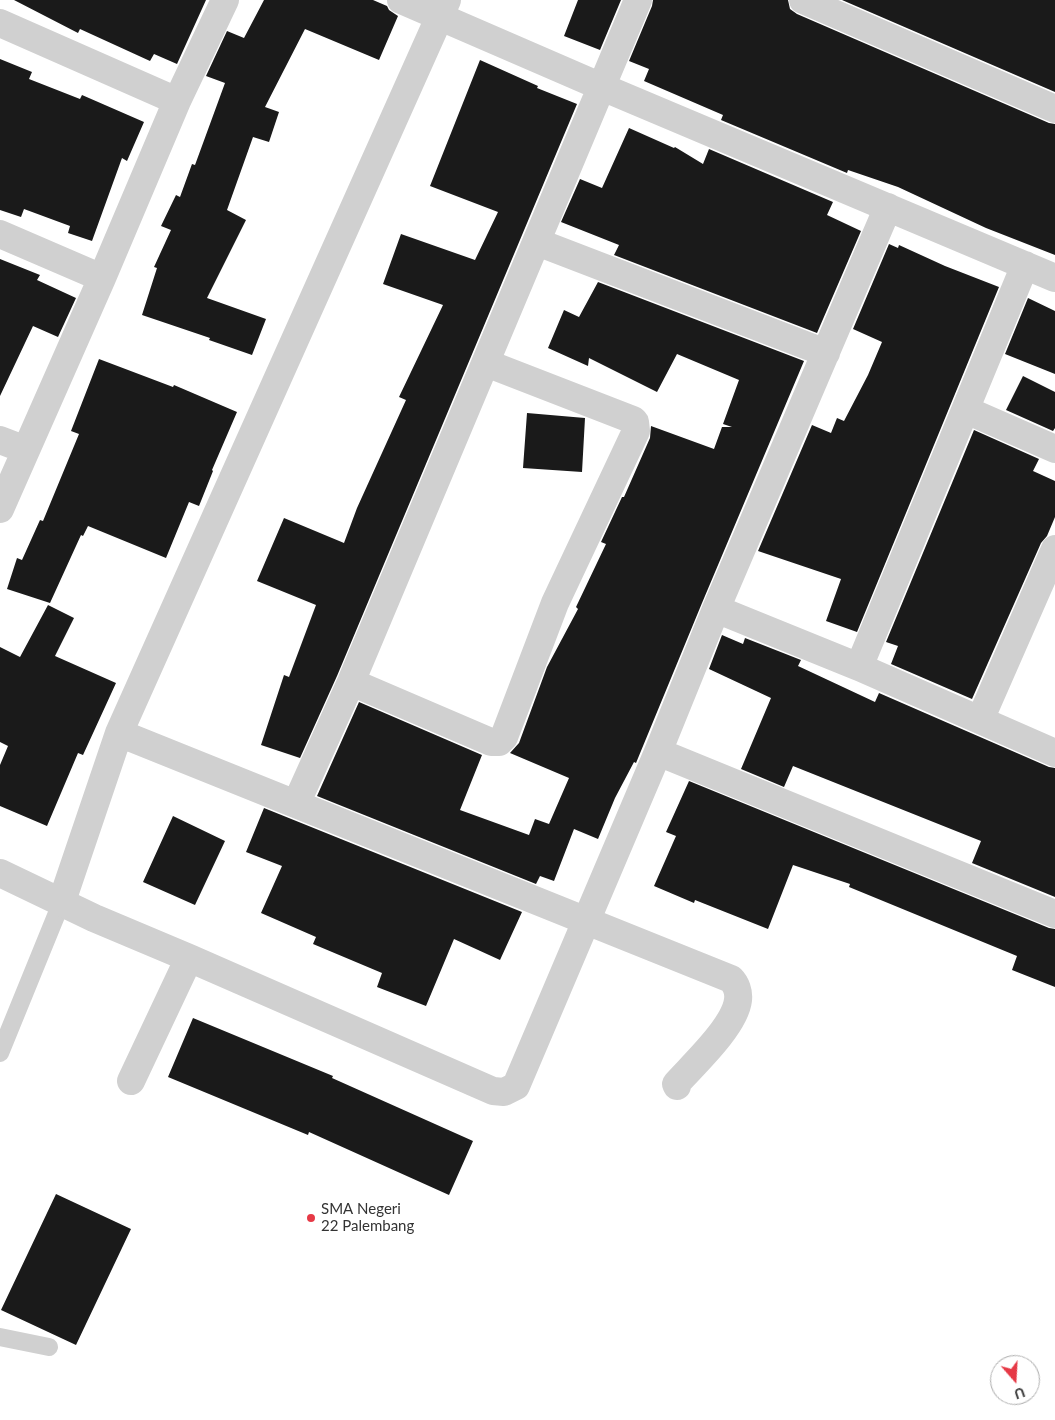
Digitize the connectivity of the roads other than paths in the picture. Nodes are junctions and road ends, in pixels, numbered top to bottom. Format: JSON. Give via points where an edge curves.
{"nodes":[{"id":1,"x":226,"y":0,"type":"edge"},
{"id":2,"x":401,"y":0,"type":"edge"},
{"id":3,"x":638,"y":0,"type":"edge"},
{"id":4,"x":803,"y":0,"type":"edge"},
{"id":5,"x":443,"y":8,"type":"edge"},
{"id":6,"x":0,"y":23,"type":"edge"},
{"id":7,"x":602,"y":87,"type":"junction"},
{"id":8,"x":177,"y":101,"type":"junction"},
{"id":9,"x":1055,"y":109,"type":"edge"},
{"id":10,"x":888,"y":207,"type":"junction"},
{"id":11,"x":0,"y":234,"type":"edge"},
{"id":12,"x":537,"y":242,"type":"junction"},
{"id":13,"x":1025,"y":265,"type":"junction"},
{"id":14,"x":102,"y":278,"type":"junction"},
{"id":15,"x":1055,"y":278,"type":"edge"},
{"id":16,"x":826,"y":353,"type":"junction"},
{"id":17,"x":486,"y":363,"type":"junction"},
{"id":18,"x":966,"y":410,"type":"junction"},
{"id":19,"x":0,"y":440,"type":"edge"},
{"id":20,"x":1055,"y":449,"type":"edge"},
{"id":21,"x":26,"y":450,"type":"junction"},
{"id":22,"x":0,"y":509,"type":"edge"},
{"id":23,"x":1055,"y":549,"type":"edge"},
{"id":24,"x":1046,"y":594,"type":"edge"},
{"id":25,"x":716,"y":609,"type":"junction"},
{"id":26,"x":859,"y":667,"type":"junction"},
{"id":27,"x":351,"y":682,"type":"junction"},
{"id":28,"x":980,"y":720,"type":"junction"},
{"id":29,"x":119,"y":733,"type":"junction"},
{"id":30,"x":658,"y":752,"type":"junction"},
{"id":31,"x":1055,"y":753,"type":"edge"},
{"id":32,"x":296,"y":804,"type":"junction"},
{"id":33,"x":0,"y":874,"type":"edge"},
{"id":34,"x":62,"y":901,"type":"junction"},
{"id":35,"x":1055,"y":914,"type":"edge"},
{"id":36,"x":586,"y":920,"type":"junction"},
{"id":37,"x":190,"y":958,"type":"junction"},
{"id":38,"x":0,"y":1053,"type":"edge"},
{"id":39,"x":131,"y":1081,"type":"dead end"},
{"id":40,"x":677,"y":1086,"type":"dead end"},
{"id":41,"x":0,"y":1337,"type":"edge"},
{"id":42,"x":49,"y":1347,"type":"dead end"}],
"edges":[{"from":1,"to":8,"type":"street"},
{"from":2,"to":5,"type":"street"},
{"from":3,"to":7,"type":"street"},
{"from":4,"to":9,"type":"street"},
{"from":5,"to":7,"type":"street"},
{"from":5,"to":29,"type":"street"},
{"from":6,"to":8,"type":"street"},
{"from":7,"to":10,"type":"street"},
{"from":7,"to":12,"type":"street"},
{"from":8,"to":14,"type":"street"},
{"from":10,"to":13,"type":"street"},
{"from":10,"to":16,"type":"street"},
{"from":11,"to":14,"type":"street"},
{"from":12,"to":16,"type":"street"},
{"from":12,"to":17,"type":"street"},
{"from":13,"to":15,"type":"street"},
{"from":13,"to":18,"type":"street"},
{"from":14,"to":21,"type":"street"},
{"from":16,"to":25,"type":"street"},
{"from":17,"to":27,"type":"street"},
{"from":17,"to":27,"type":"street","via":[[632,420],[636,431],[555,603],[504,737],[499,742],[491,742]]},
{"from":18,"to":20,"type":"street"},
{"from":18,"to":26,"type":"street"},
{"from":19,"to":21,"type":"street"},
{"from":21,"to":22,"type":"street"},
{"from":23,"to":24,"type":"street"},
{"from":24,"to":28,"type":"street"},
{"from":25,"to":26,"type":"street"},
{"from":25,"to":30,"type":"street"},
{"from":26,"to":28,"type":"street"},
{"from":27,"to":32,"type":"street"},
{"from":28,"to":31,"type":"street"},
{"from":29,"to":32,"type":"street"},
{"from":29,"to":34,"type":"street"},
{"from":30,"to":35,"type":"street"},
{"from":30,"to":36,"type":"street"},
{"from":32,"to":36,"type":"street"},
{"from":33,"to":34,"type":"street"},
{"from":34,"to":37,"type":"street","via":[[94,918]]},
{"from":34,"to":38,"type":"lane"},
{"from":36,"to":37,"type":"street","via":[[516,1086],[504,1092],[493,1092]]},
{"from":36,"to":40,"type":"street","via":[[735,983],[738,1000],[729,1024]]},
{"from":37,"to":39,"type":"street"},
{"from":41,"to":42,"type":"lane"}]}
